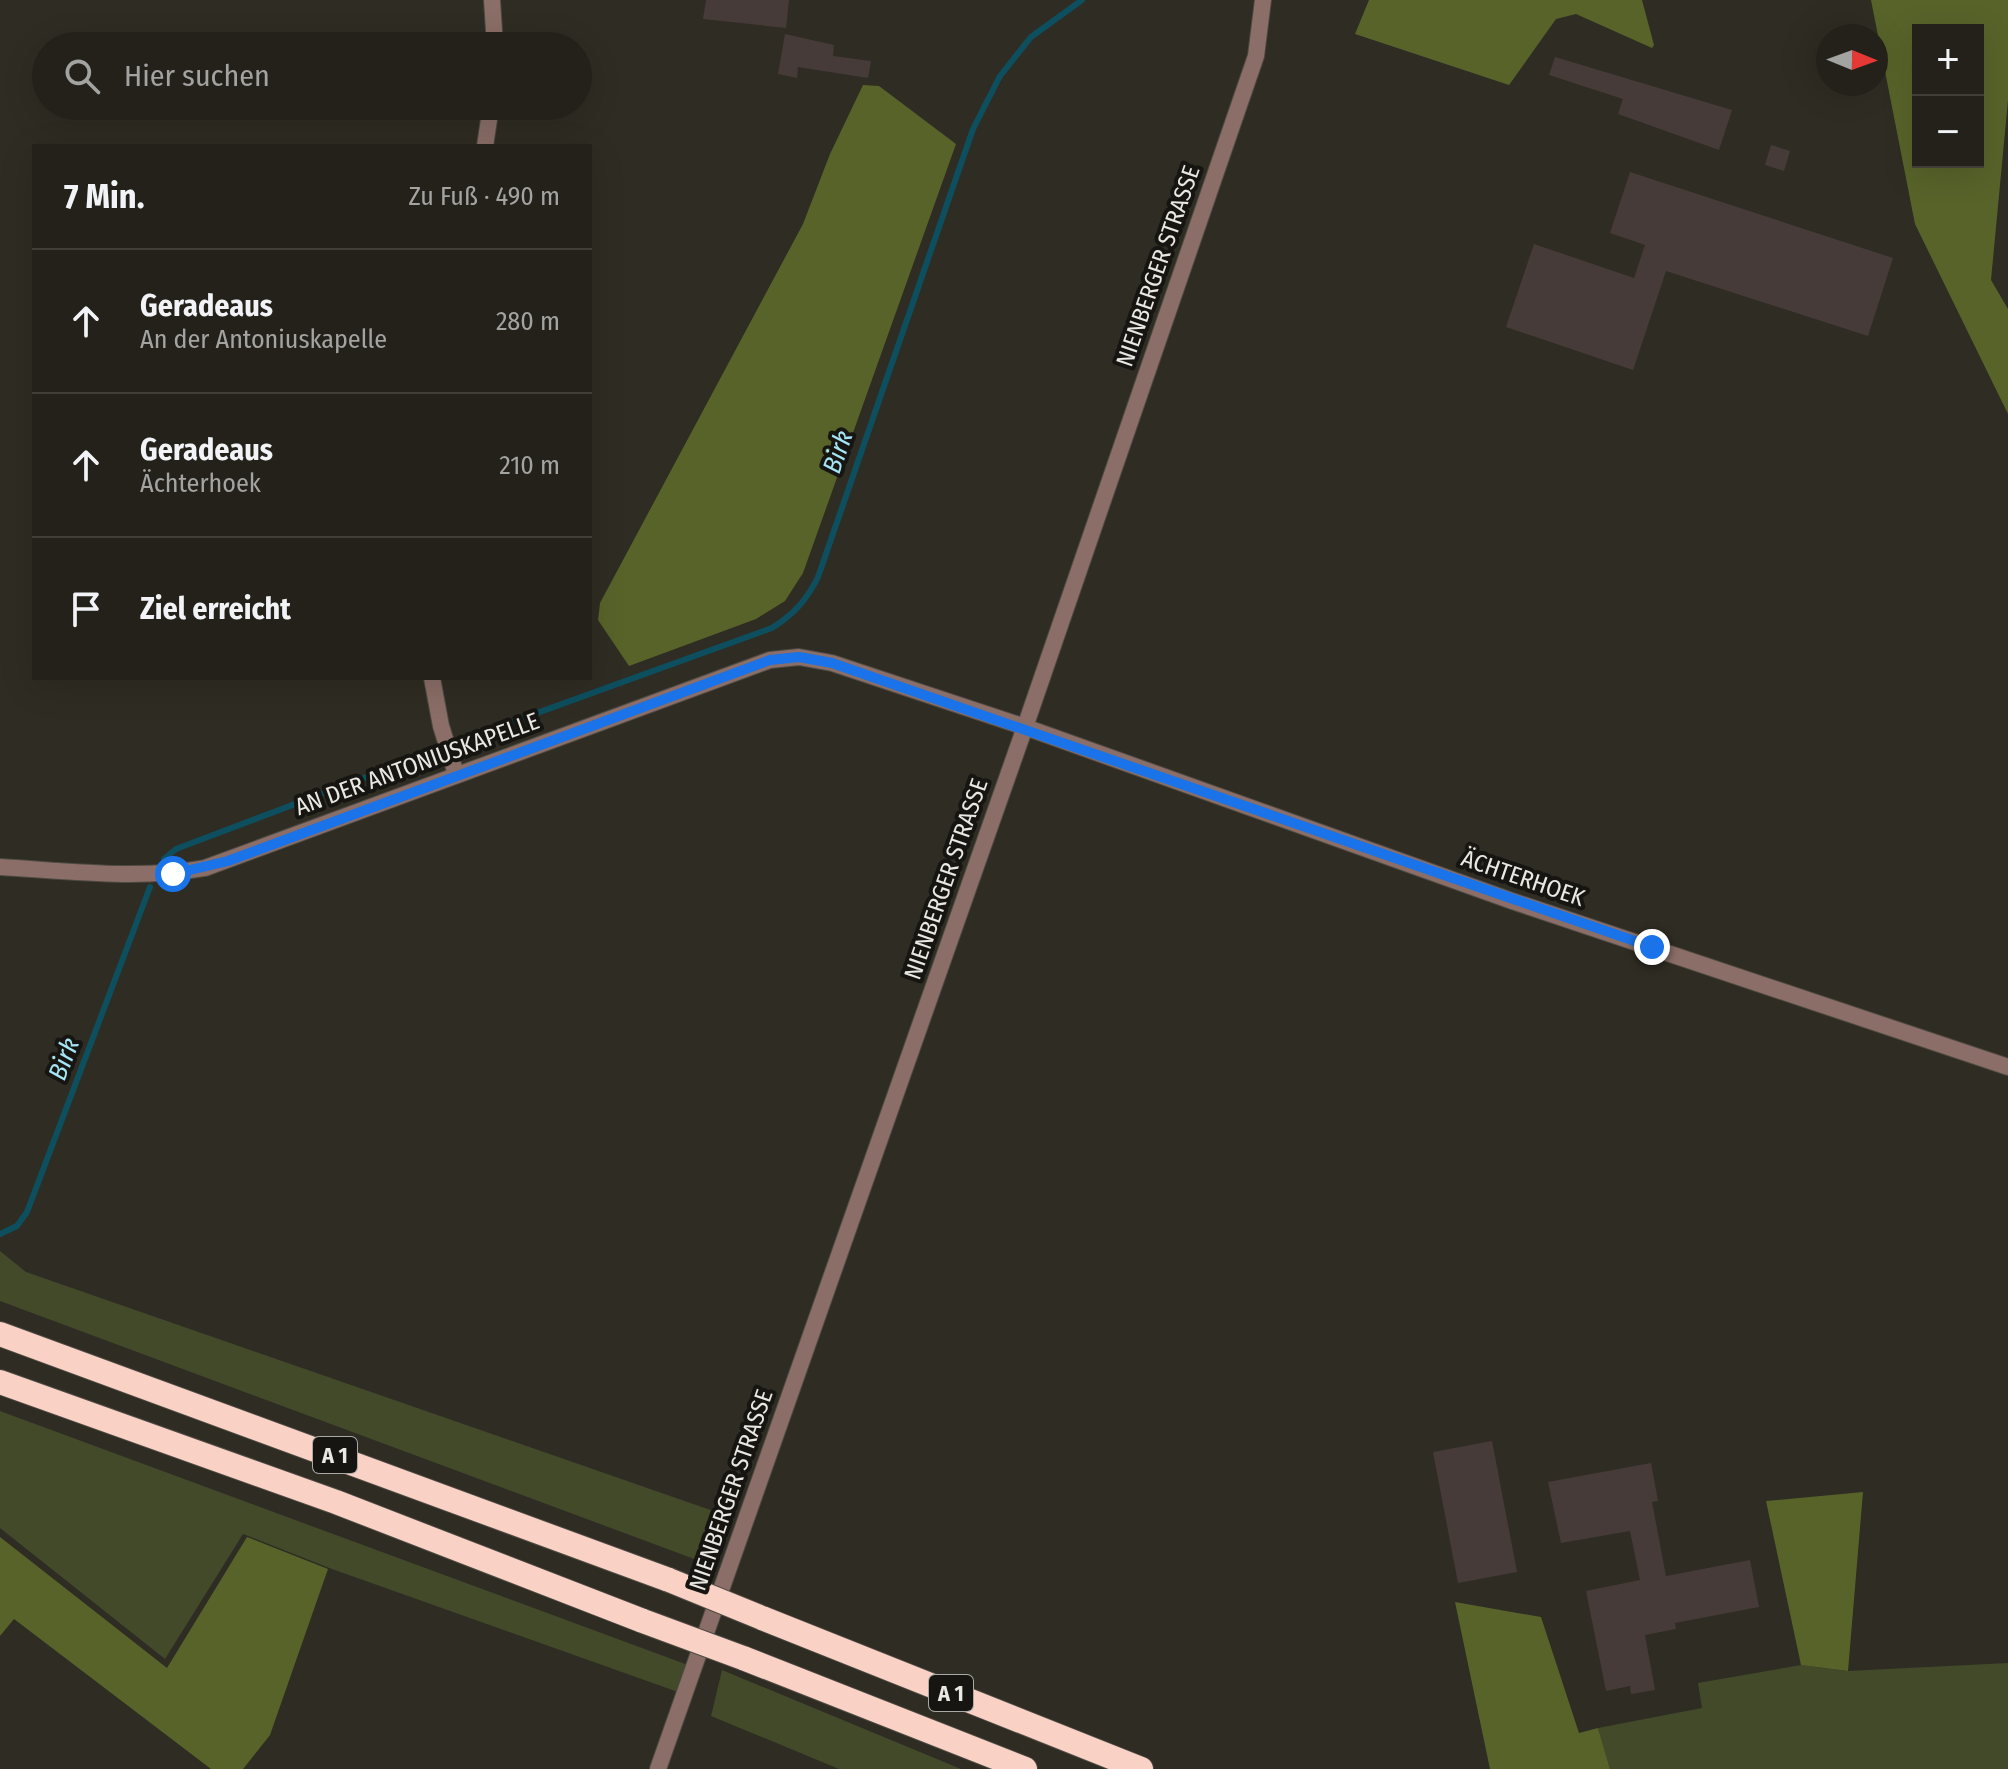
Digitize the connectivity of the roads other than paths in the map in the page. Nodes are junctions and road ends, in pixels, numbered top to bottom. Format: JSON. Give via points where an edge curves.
{"nodes":[{"id":1,"x":492,"y":0,"type":"edge"},
{"id":2,"x":1263,"y":0,"type":"edge"},
{"id":3,"x":494,"y":32,"type":"edge"},
{"id":4,"x":489,"y":120,"type":"edge"},
{"id":5,"x":485,"y":144,"type":"edge"},
{"id":6,"x":432,"y":680,"type":"edge"},
{"id":7,"x":1025,"y":727,"type":"junction"},
{"id":8,"x":454,"y":768,"type":"junction"},
{"id":9,"x":0,"y":867,"type":"edge"},
{"id":10,"x":2008,"y":1067,"type":"edge"},
{"id":11,"x":0,"y":1334,"type":"edge"},
{"id":12,"x":0,"y":1382,"type":"edge"},
{"id":13,"x":658,"y":1769,"type":"edge"},
{"id":14,"x":1025,"y":1769,"type":"edge"},
{"id":15,"x":1141,"y":1769,"type":"edge"}],
"edges":[{"from":1,"to":3,"type":"street"},
{"from":2,"to":7,"type":"street","name":"NIENBERGER STRASSE","via":[[1256,56]]},
{"from":4,"to":5,"type":"street"},
{"from":6,"to":8,"type":"street"},
{"from":7,"to":8,"type":"street","name":"AN DER ANTONIUSKAPELLE","via":[[832,663],[799,657],[770,660]]},
{"from":7,"to":10,"type":"street","name":"ÄCHTERHOEK","via":[[1512,901]]},
{"from":7,"to":13,"type":"street","name":"NIENBERGER STRASSE"},
{"from":8,"to":9,"type":"street","name":"AN DER ANTONIUSKAPELLE","via":[[205,868],[125,874]]},
{"from":11,"to":15,"type":"highway","number":"A 1","bridge":true,"via":[[669,1580]]},
{"from":12,"to":14,"type":"highway","number":"A 1","bridge":true,"via":[[336,1502]]}]}
